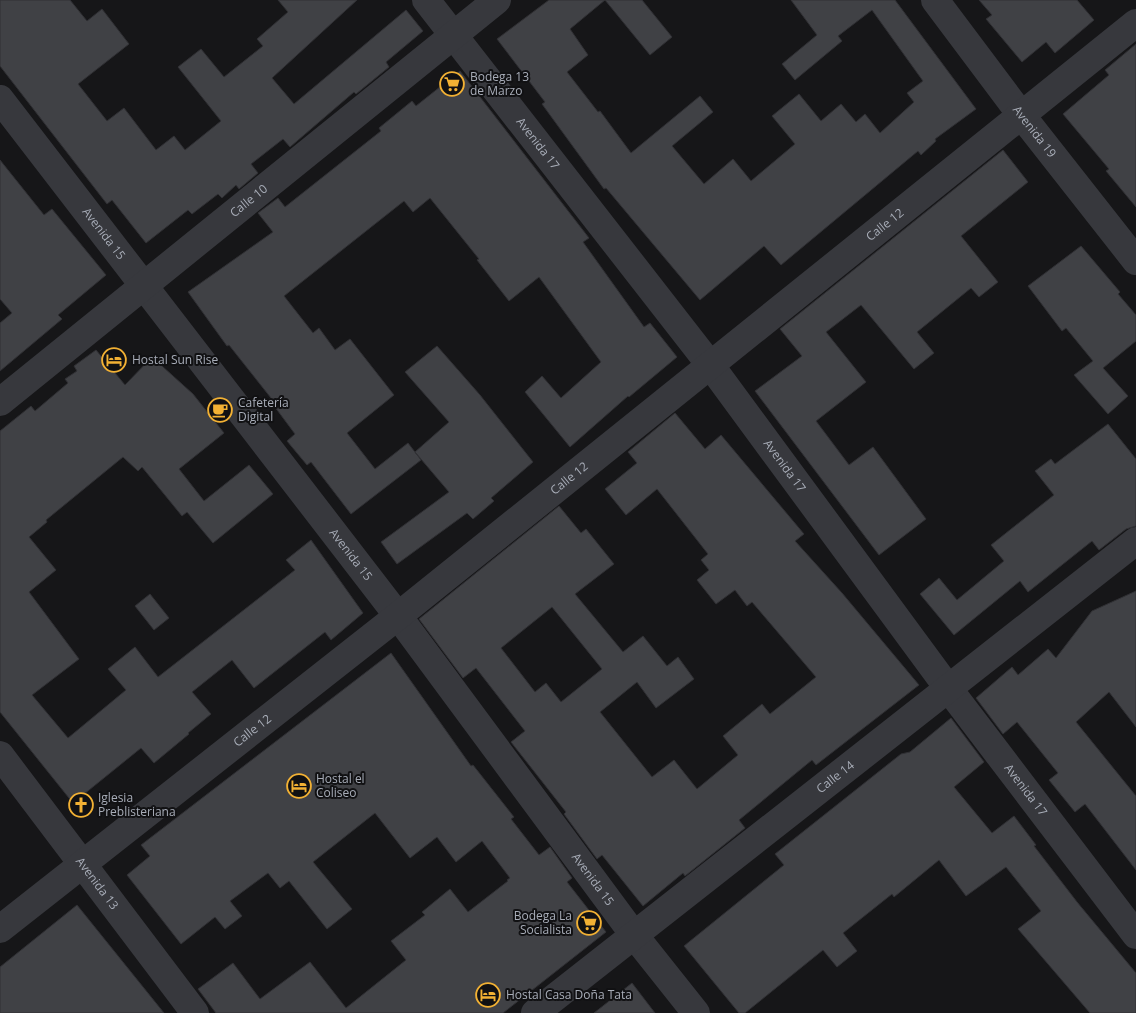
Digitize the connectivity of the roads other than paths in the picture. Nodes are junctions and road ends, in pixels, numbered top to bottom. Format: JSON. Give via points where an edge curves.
{"nodes":[{"id":1,"x":426,"y":0,"type":"edge"},
{"id":2,"x":497,"y":0,"type":"edge"},
{"id":3,"x":936,"y":0,"type":"edge"},
{"id":4,"x":1136,"y":23,"type":"edge"},
{"id":5,"x":453,"y":36,"type":"junction"},
{"id":6,"x":0,"y":99,"type":"edge"},
{"id":7,"x":1022,"y":116,"type":"junction"},
{"id":8,"x":1136,"y":261,"type":"edge"},
{"id":9,"x":144,"y":286,"type":"junction"},
{"id":10,"x":711,"y":366,"type":"junction"},
{"id":11,"x":0,"y":402,"type":"edge"},
{"id":12,"x":1136,"y":541,"type":"edge"},
{"id":13,"x":398,"y":616,"type":"junction"},
{"id":14,"x":948,"y":688,"type":"junction"},
{"id":15,"x":0,"y":755,"type":"edge"},
{"id":16,"x":81,"y":864,"type":"junction"},
{"id":17,"x":0,"y":929,"type":"edge"},
{"id":18,"x":634,"y":935,"type":"junction"},
{"id":19,"x":1136,"y":935,"type":"edge"},
{"id":20,"x":194,"y":1013,"type":"edge"},
{"id":21,"x":535,"y":1013,"type":"edge"},
{"id":22,"x":696,"y":1013,"type":"edge"}],
"edges":[{"from":1,"to":5,"type":"street","name":"Avenida 17"},
{"from":2,"to":5,"type":"street","name":"Calle 10"},
{"from":3,"to":7,"type":"street","name":"Avenida 19"},
{"from":4,"to":7,"type":"street","name":"Calle 12"},
{"from":5,"to":9,"type":"street","name":"Calle 10"},
{"from":5,"to":10,"type":"street","name":"Avenida 17"},
{"from":6,"to":9,"type":"street","name":"Avenida 15"},
{"from":7,"to":8,"type":"street","name":"Avenida 19"},
{"from":7,"to":10,"type":"street","name":"Calle 12"},
{"from":9,"to":11,"type":"street","name":"Calle 10"},
{"from":9,"to":13,"type":"street","name":"Avenida 15"},
{"from":10,"to":13,"type":"street","name":"Calle 12"},
{"from":10,"to":14,"type":"street","name":"Avenida 17"},
{"from":12,"to":14,"type":"street","name":"Calle 14"},
{"from":13,"to":16,"type":"street","name":"Calle 12"},
{"from":13,"to":18,"type":"street","name":"Avenida 15"},
{"from":14,"to":18,"type":"street","name":"Calle 14"},
{"from":14,"to":19,"type":"street","name":"Avenida 17"},
{"from":15,"to":16,"type":"street","name":"Avenida 13"},
{"from":16,"to":17,"type":"street","name":"Calle 12"},
{"from":16,"to":20,"type":"street","name":"Avenida 13"},
{"from":18,"to":21,"type":"street","name":"Calle 14"},
{"from":18,"to":22,"type":"street","name":"Avenida 15"}]}
